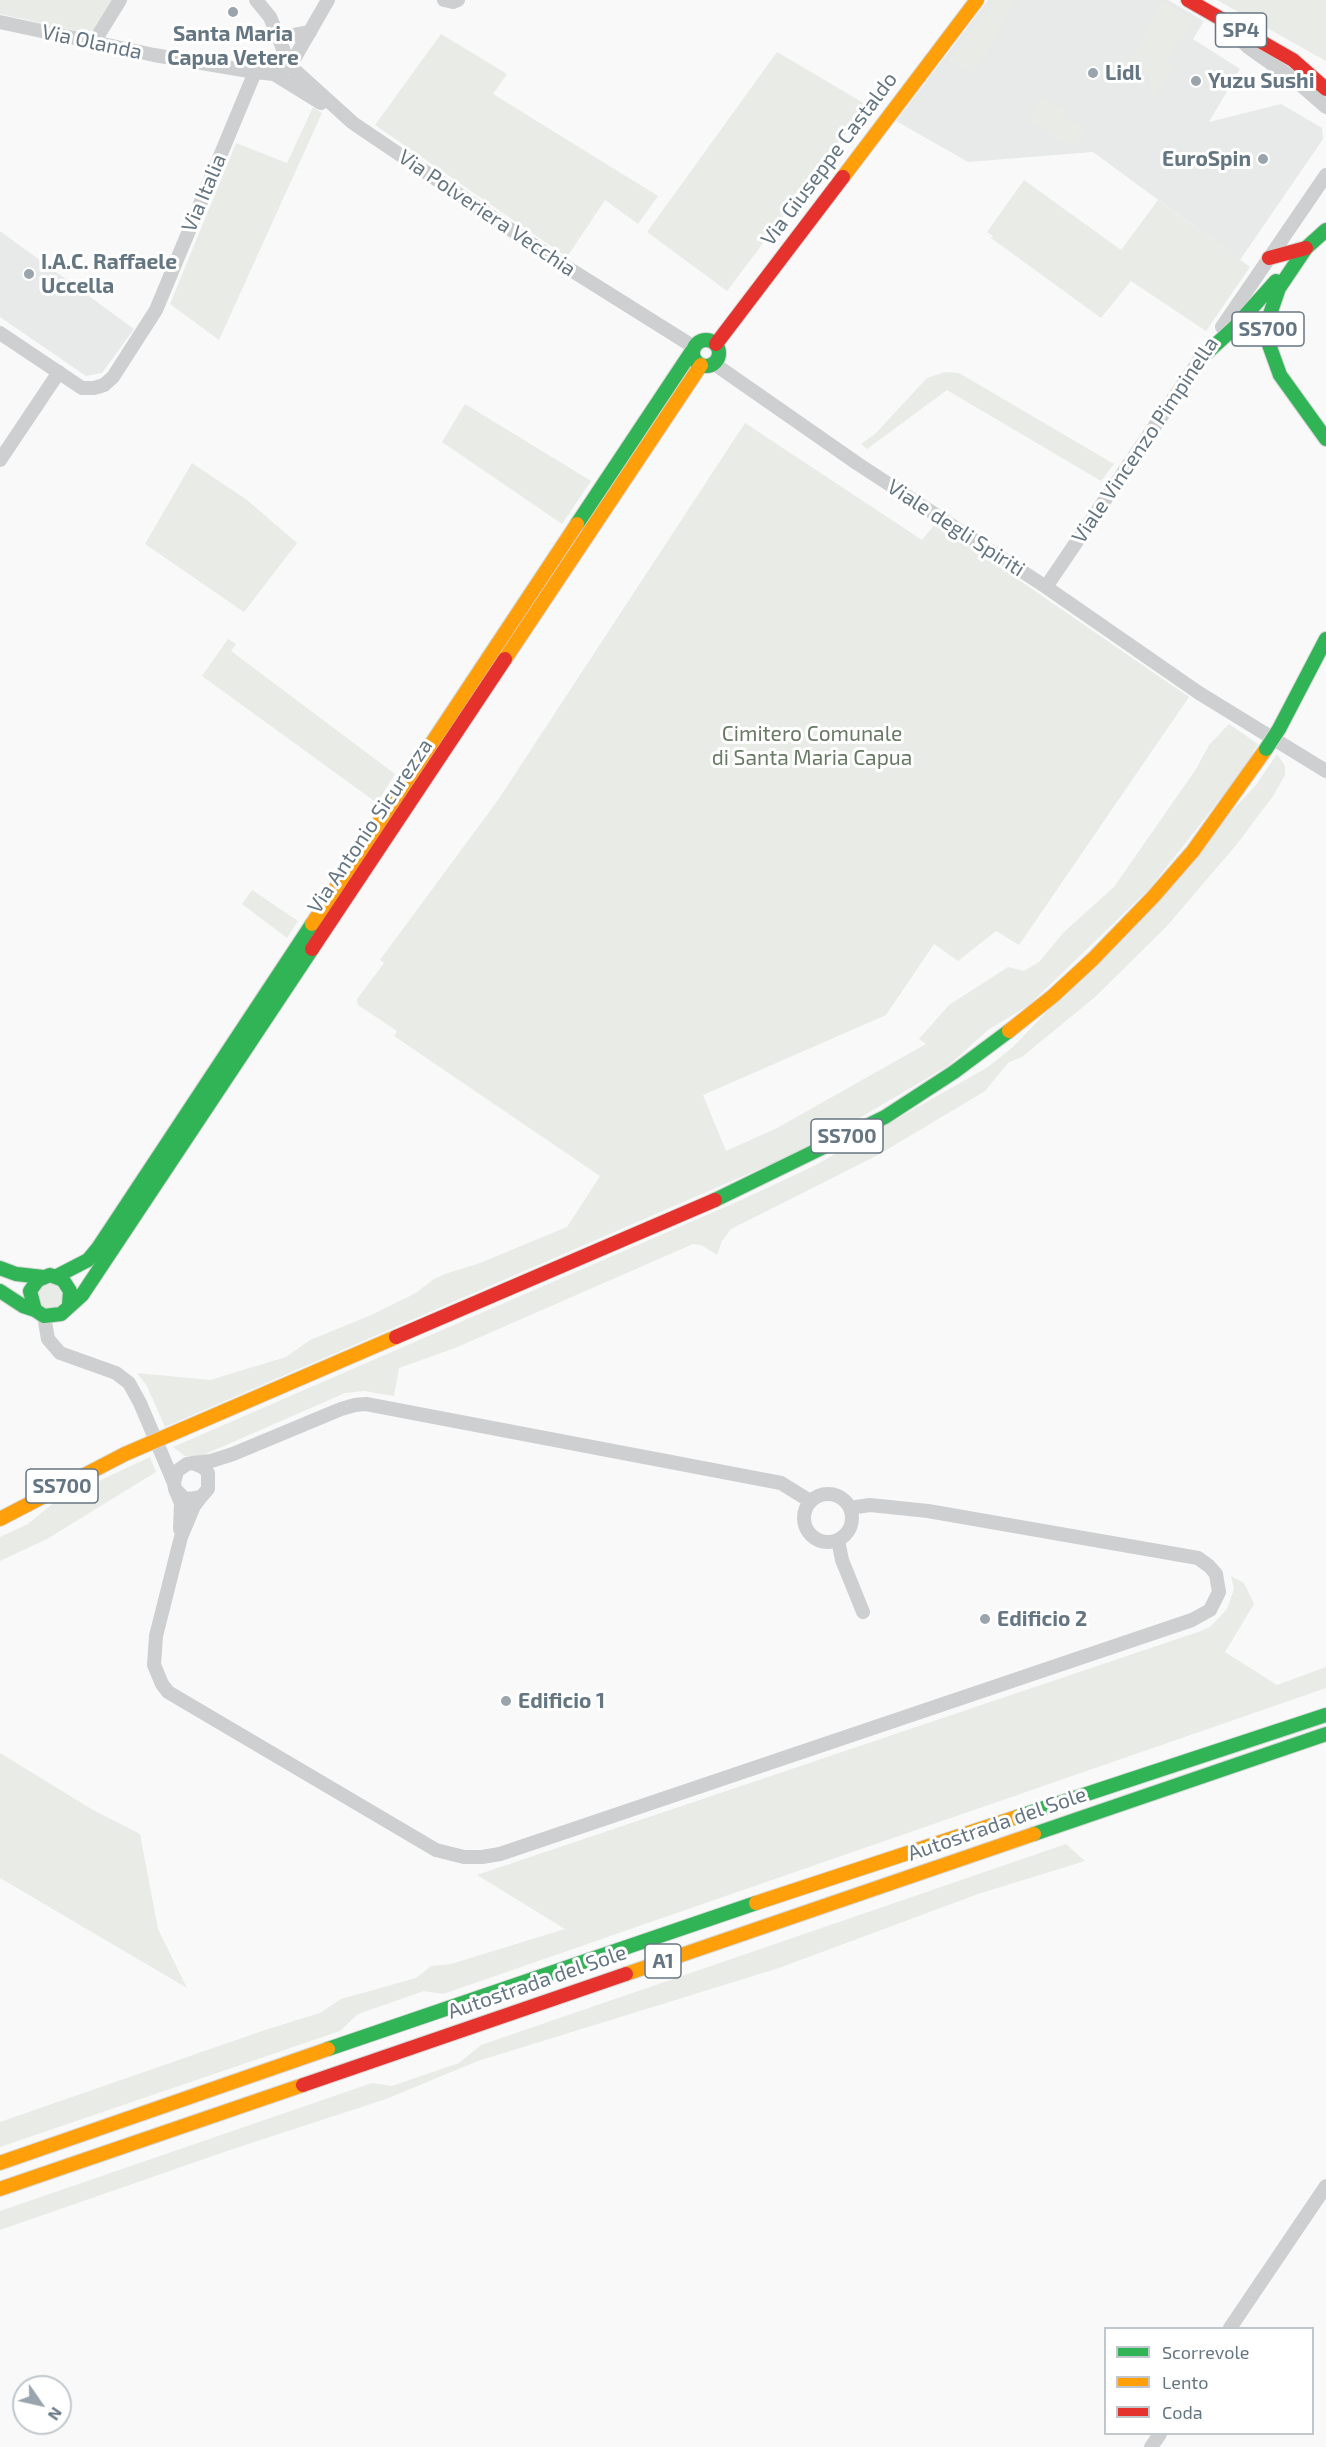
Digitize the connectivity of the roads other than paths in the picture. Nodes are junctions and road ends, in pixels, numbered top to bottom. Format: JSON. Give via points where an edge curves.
{"nodes":[{"id":1,"x":120,"y":0,"type":"edge"},
{"id":2,"x":256,"y":0,"type":"edge"},
{"id":3,"x":328,"y":0,"type":"edge"},
{"id":4,"x":444,"y":0,"type":"edge"},
{"id":5,"x":458,"y":0,"type":"edge"},
{"id":6,"x":962,"y":0,"type":"edge"},
{"id":7,"x":977,"y":0,"type":"edge"},
{"id":8,"x":1188,"y":0,"type":"edge"},
{"id":9,"x":1218,"y":17,"type":"junction"},
{"id":10,"x":0,"y":22,"type":"edge"},
{"id":11,"x":310,"y":32,"type":"junction"},
{"id":12,"x":276,"y":34,"type":"junction"},
{"id":13,"x":94,"y":42,"type":"junction"},
{"id":14,"x":1293,"y":60,"type":"junction"},
{"id":15,"x":290,"y":66,"type":"junction"},
{"id":16,"x":255,"y":72,"type":"junction"},
{"id":17,"x":274,"y":74,"type":"junction"},
{"id":18,"x":1326,"y":75,"type":"edge"},
{"id":19,"x":1326,"y":89,"type":"edge"},
{"id":20,"x":1326,"y":107,"type":"edge"},
{"id":21,"x":353,"y":123,"type":"junction"},
{"id":22,"x":1326,"y":175,"type":"edge"},
{"id":23,"x":1326,"y":230,"type":"edge"},
{"id":24,"x":1306,"y":248,"type":"junction"},
{"id":25,"x":1326,"y":249,"type":"edge"},
{"id":26,"x":1269,"y":258,"type":"junction"},
{"id":27,"x":1295,"y":262,"type":"junction"},
{"id":28,"x":0,"y":333,"type":"edge"},
{"id":29,"x":702,"y":345,"type":"junction"},
{"id":30,"x":1201,"y":358,"type":"junction"},
{"id":31,"x":707,"y":364,"type":"junction"},
{"id":32,"x":59,"y":372,"type":"junction"},
{"id":33,"x":1295,"y":395,"type":"junction"},
{"id":34,"x":1326,"y":439,"type":"edge"},
{"id":35,"x":0,"y":460,"type":"edge"},
{"id":36,"x":1046,"y":587,"type":"junction"},
{"id":37,"x":1326,"y":639,"type":"edge"},
{"id":38,"x":1326,"y":771,"type":"edge"},
{"id":39,"x":0,"y":1268,"type":"edge"},
{"id":40,"x":50,"y":1276,"type":"junction"},
{"id":41,"x":0,"y":1291,"type":"edge"},
{"id":42,"x":69,"y":1305,"type":"junction"},
{"id":43,"x":40,"y":1313,"type":"junction"},
{"id":44,"x":160,"y":1449,"type":"junction"},
{"id":45,"x":233,"y":1454,"type":"junction"},
{"id":46,"x":190,"y":1464,"type":"junction"},
{"id":47,"x":209,"y":1484,"type":"junction"},
{"id":48,"x":174,"y":1486,"type":"junction"},
{"id":49,"x":201,"y":1497,"type":"junction"},
{"id":50,"x":810,"y":1501,"type":"junction"},
{"id":51,"x":850,"y":1508,"type":"junction"},
{"id":52,"x":0,"y":1519,"type":"edge"},
{"id":53,"x":181,"y":1537,"type":"junction"},
{"id":54,"x":838,"y":1540,"type":"junction"},
{"id":55,"x":863,"y":1612,"type":"dead end"},
{"id":56,"x":1326,"y":1715,"type":"edge"},
{"id":57,"x":1326,"y":1734,"type":"edge"},
{"id":58,"x":0,"y":2163,"type":"edge"},
{"id":59,"x":1326,"y":2186,"type":"edge"},
{"id":60,"x":0,"y":2189,"type":"edge"},
{"id":61,"x":1231,"y":2327,"type":"edge"}],
"edges":[{"from":1,"to":13,"type":"street"},
{"from":2,"to":12,"type":"street","via":[[270,17]]},
{"from":3,"to":11,"type":"street"},
{"from":4,"to":5,"type":"street"},
{"from":6,"to":29,"type":"main road","name":"Via Giuseppe Castaldo"},
{"from":7,"to":29,"type":"main road","name":"Via Giuseppe Castaldo"},
{"from":8,"to":9,"type":"main road","number":"SP4"},
{"from":9,"to":14,"type":"main road","number":"SP4"},
{"from":9,"to":20,"type":"street","via":[[1248,47]]},
{"from":10,"to":13,"type":"street","name":"Via Olanda"},
{"from":11,"to":12,"type":"street"},
{"from":11,"to":15,"type":"street"},
{"from":12,"to":15,"type":"street"},
{"from":13,"to":16,"type":"street","name":"Via Olanda"},
{"from":14,"to":18,"type":"main road","number":"SP4"},
{"from":14,"to":19,"type":"main road","number":"SP4"},
{"from":15,"to":17,"type":"street"},
{"from":15,"to":21,"type":"street","name":"Via Polveriera Vecchia"},
{"from":16,"to":17,"type":"street","name":"Via Olanda"},
{"from":16,"to":32,"type":"street","name":"Via Italia","via":[[156,310],[113,377],[104,385],[82,388]]},
{"from":17,"to":21,"type":"street"},
{"from":21,"to":29,"type":"street","name":"Via Polveriera Vecchia","via":[[561,263]]},
{"from":22,"to":26,"type":"street","name":"Viale Vincenzo Pimpinella"},
{"from":23,"to":24,"type":"main road","number":"SS700"},
{"from":24,"to":26,"type":"main road"},
{"from":24,"to":27,"type":"main road","number":"SS700"},
{"from":25,"to":33,"type":"main road","via":[[1298,276],[1279,312],[1278,349]]},
{"from":26,"to":30,"type":"street","name":"Viale Vincenzo Pimpinella"},
{"from":27,"to":30,"type":"main road"},
{"from":27,"to":33,"type":"main road","number":"SS700","via":[[1273,302],[1267,339],[1277,368]]},
{"from":28,"to":32,"type":"street"},
{"from":29,"to":31,"type":"main road","via":[[694,359]]},
{"from":29,"to":31,"type":"main road","via":[[719,352]]},
{"from":29,"to":40,"type":"main road","name":"Via Antonio Sicurezza","via":[[98,1248],[88,1260]]},
{"from":30,"to":36,"type":"street","name":"Viale Vincenzo Pimpinella"},
{"from":31,"to":36,"type":"street","name":"Viale degli Spiriti"},
{"from":31,"to":42,"type":"main road","name":"Via Antonio Sicurezza","via":[[114,1249],[82,1295]]},
{"from":32,"to":35,"type":"street"},
{"from":33,"to":34,"type":"main road","number":"SS700"},
{"from":36,"to":38,"type":"street","name":"Viale degli Spiriti","via":[[1199,693]]},
{"from":37,"to":52,"type":"main road","number":"SS700","bridge":true,"via":[[1279,729],[1245,781],[1153,897],[1053,996],[954,1072],[885,1117],[707,1204],[125,1454]]},
{"from":39,"to":40,"type":"main road","via":[[16,1274]]},
{"from":40,"to":42,"type":"main road","via":[[68,1285]]},
{"from":40,"to":43,"type":"main road","via":[[30,1291],[32,1304]]},
{"from":41,"to":43,"type":"main road"},
{"from":42,"to":43,"type":"main road","name":"Via Antonio Sicurezza","via":[[60,1314]]},
{"from":43,"to":44,"type":"street","via":[[48,1339],[60,1353],[116,1373],[129,1383]]},
{"from":44,"to":46,"type":"street"},
{"from":44,"to":48,"type":"street"},
{"from":45,"to":46,"type":"street"},
{"from":45,"to":47,"type":"street","via":[[216,1470]]},
{"from":45,"to":50,"type":"street","via":[[341,1409],[366,1404],[781,1483]]},
{"from":46,"to":47,"type":"street","via":[[204,1468]]},
{"from":46,"to":48,"type":"street","via":[[177,1471]]},
{"from":47,"to":49,"type":"street"},
{"from":48,"to":49,"type":"street","via":[[184,1498]]},
{"from":48,"to":53,"type":"street","via":[[181,1503]]},
{"from":49,"to":53,"type":"street"},
{"from":50,"to":51,"type":"street","via":[[832,1494]]},
{"from":50,"to":54,"type":"street","via":[[804,1515],[808,1532],[822,1541]]},
{"from":51,"to":53,"type":"street","via":[[870,1505],[928,1511],[1198,1558],[1212,1569],[1220,1592],[1210,1610],[1192,1620],[500,1854],[464,1857],[436,1850],[168,1692],[154,1665],[154,1652]]},
{"from":51,"to":54,"type":"street","via":[[852,1522]]},
{"from":54,"to":55,"type":"street"},
{"from":56,"to":58,"type":"main road","name":"Autostrada del Sole","number":"A1","via":[[625,1947]]},
{"from":57,"to":60,"type":"main road","name":"Autostrada del Sole","number":"A1"},
{"from":59,"to":61,"type":"street"}]}
